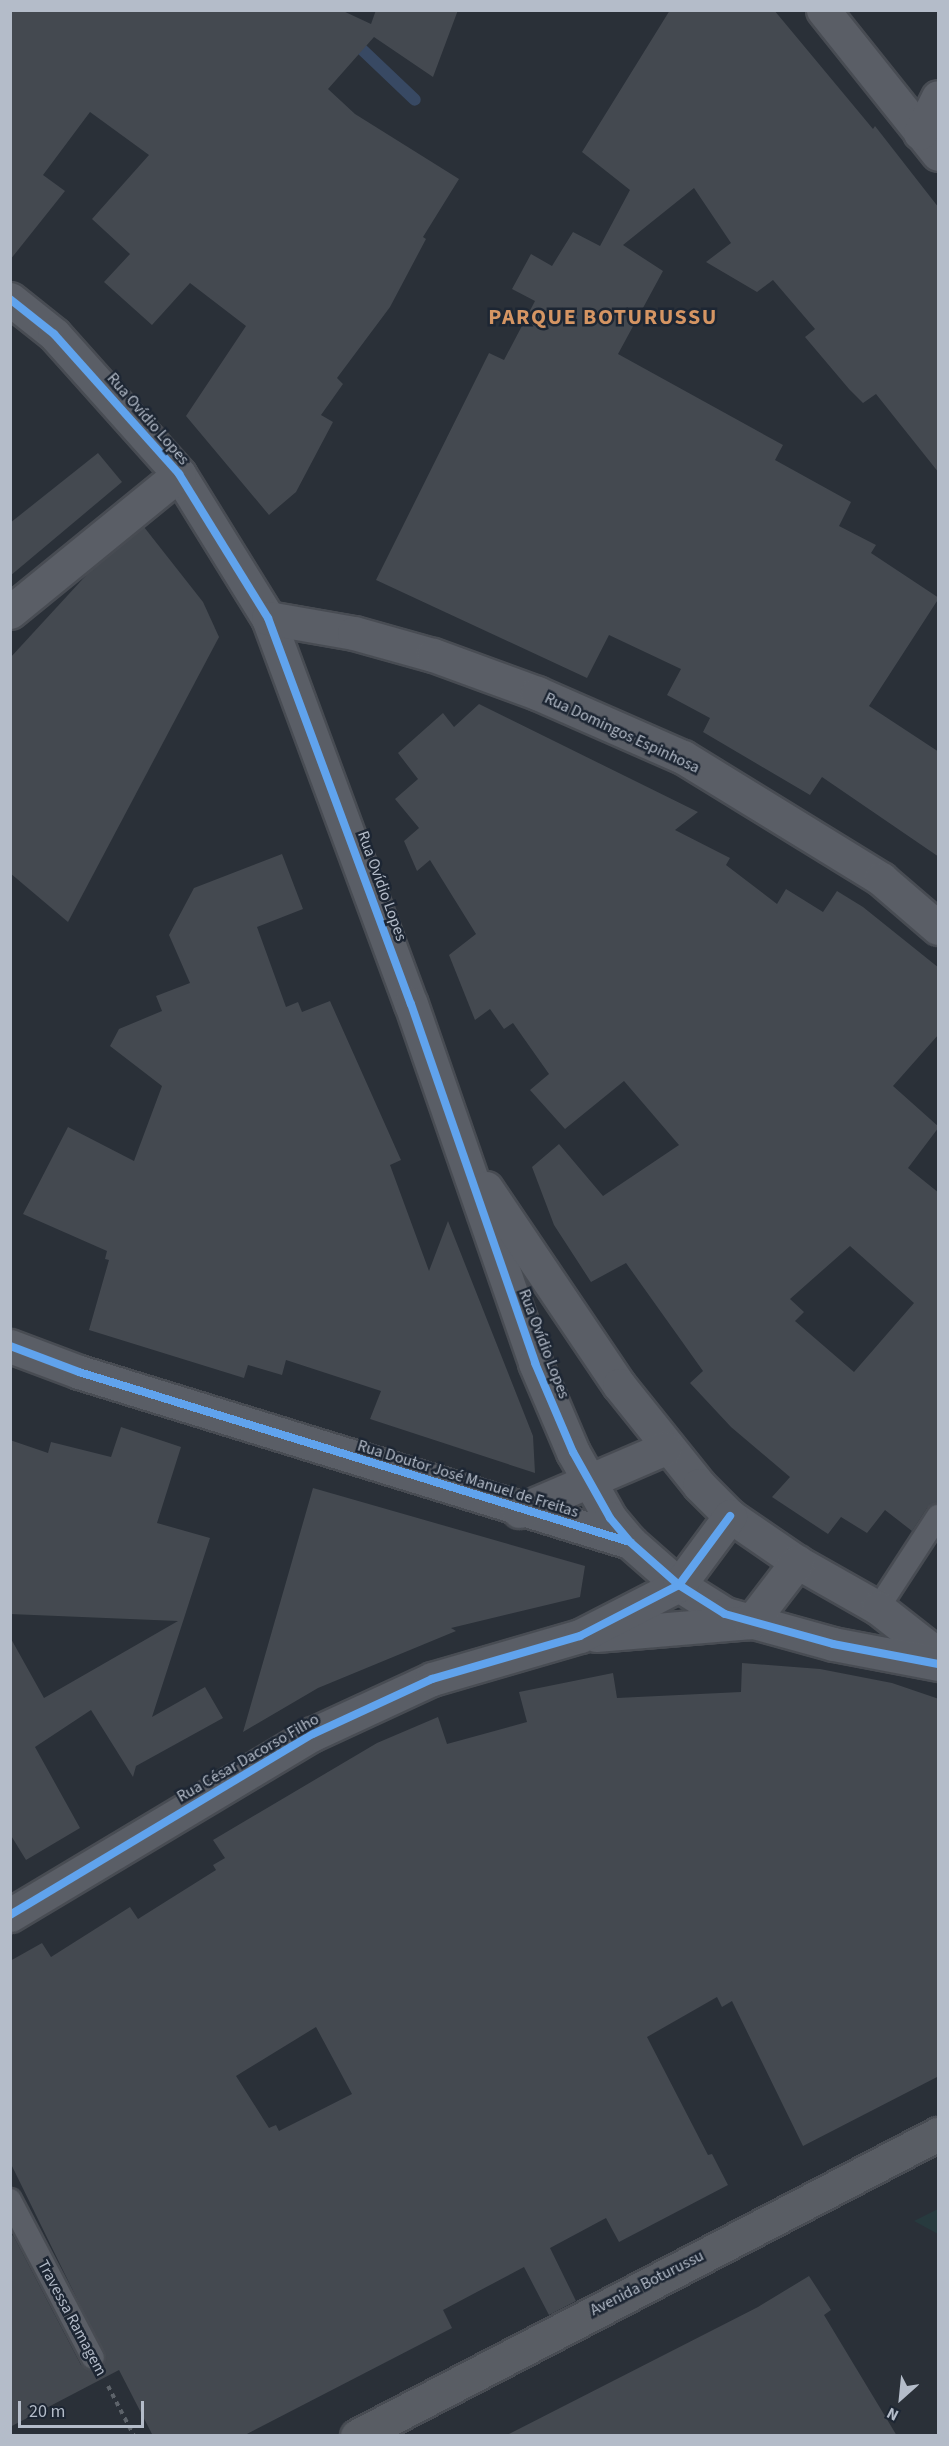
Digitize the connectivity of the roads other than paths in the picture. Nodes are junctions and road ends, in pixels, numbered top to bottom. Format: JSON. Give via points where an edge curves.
{"nodes":[{"id":1,"x":823,"y":10,"type":"edge"},
{"id":2,"x":939,"y":97,"type":"edge"},
{"id":3,"x":929,"y":143,"type":"edge"},
{"id":4,"x":10,"y":299,"type":"edge"},
{"id":5,"x":179,"y":474,"type":"junction"},
{"id":6,"x":10,"y":612,"type":"edge"},
{"id":7,"x":268,"y":618,"type":"junction"},
{"id":8,"x":939,"y":928,"type":"edge"},
{"id":9,"x":465,"y":1156,"type":"junction"},
{"id":10,"x":10,"y":1346,"type":"edge"},
{"id":11,"x":665,"y":1448,"type":"junction"},
{"id":12,"x":590,"y":1483,"type":"junction"},
{"id":13,"x":519,"y":1511,"type":"junction"},
{"id":14,"x":730,"y":1516,"type":"junction"},
{"id":15,"x":939,"y":1516,"type":"edge"},
{"id":16,"x":630,"y":1542,"type":"junction"},
{"id":17,"x":797,"y":1562,"type":"junction"},
{"id":18,"x":679,"y":1585,"type":"junction"},
{"id":19,"x":878,"y":1608,"type":"junction"},
{"id":20,"x":751,"y":1622,"type":"junction"},
{"id":21,"x":579,"y":1636,"type":"junction"},
{"id":22,"x":939,"y":1654,"type":"edge"},
{"id":23,"x":939,"y":1664,"type":"edge"},
{"id":24,"x":10,"y":1915,"type":"edge"},
{"id":25,"x":939,"y":2134,"type":"edge"},
{"id":26,"x":10,"y":2200,"type":"edge"},
{"id":27,"x":93,"y":2358,"type":"road end"},
{"id":28,"x":357,"y":2436,"type":"edge"}],
"edges":[{"from":1,"to":3,"type":"street"},
{"from":2,"to":3,"type":"street"},
{"from":4,"to":5,"type":"street","name":"Rua Ovídio Lopes","via":[[54,334]]},
{"from":5,"to":6,"type":"street"},
{"from":5,"to":7,"type":"street","name":"Rua Ovídio Lopes"},
{"from":7,"to":8,"type":"street","name":"Rua Domingos Espinhosa","via":[[354,633],[433,655],[537,693],[682,758],[881,879]]},
{"from":7,"to":9,"type":"street","name":"Rua Ovídio Lopes"},
{"from":9,"to":11,"type":"street","name":"Rua Ovídio Lopes"},
{"from":9,"to":12,"type":"street","name":"Rua Ovídio Lopes","via":[[535,1363]]},
{"from":10,"to":13,"type":"street","name":"Rua Doutor José Manuel de Freitas","via":[[79,1372]]},
{"from":11,"to":12,"type":"street"},
{"from":11,"to":14,"type":"street","name":"Rua Ovídio Lopes"},
{"from":12,"to":13,"type":"street","name":"Rua Doutor José Manuel de Freitas"},
{"from":12,"to":16,"type":"street","name":"Rua Ovídio Lopes"},
{"from":13,"to":16,"type":"street","name":"Rua Doutor José Manuel de Freitas"},
{"from":14,"to":17,"type":"street","name":"Rua Ovídio Lopes"},
{"from":14,"to":18,"type":"street"},
{"from":15,"to":19,"type":"lane"},
{"from":16,"to":18,"type":"street","name":"Rua Doutor José Manuel de Freitas"},
{"from":17,"to":19,"type":"street","name":"Rua Ovídio Lopes"},
{"from":17,"to":20,"type":"street"},
{"from":18,"to":20,"type":"street","name":"Rua Doutor José Manuel de Freitas","via":[[725,1614]]},
{"from":18,"to":21,"type":"street","name":"Rua César Dacorso Filho"},
{"from":19,"to":22,"type":"street"},
{"from":20,"to":21,"type":"street","name":"Rua César Dacorso Filho"},
{"from":20,"to":23,"type":"street","name":"Rua Doutor José Manuel de Freitas","via":[[833,1644]]},
{"from":21,"to":24,"type":"street","name":"Rua César Dacorso Filho","via":[[432,1679],[313,1734]]},
{"from":25,"to":28,"type":"main road","name":"Avenida Boturussu"},
{"from":26,"to":27,"type":"lane","name":"Travessa Ramagem"}]}
